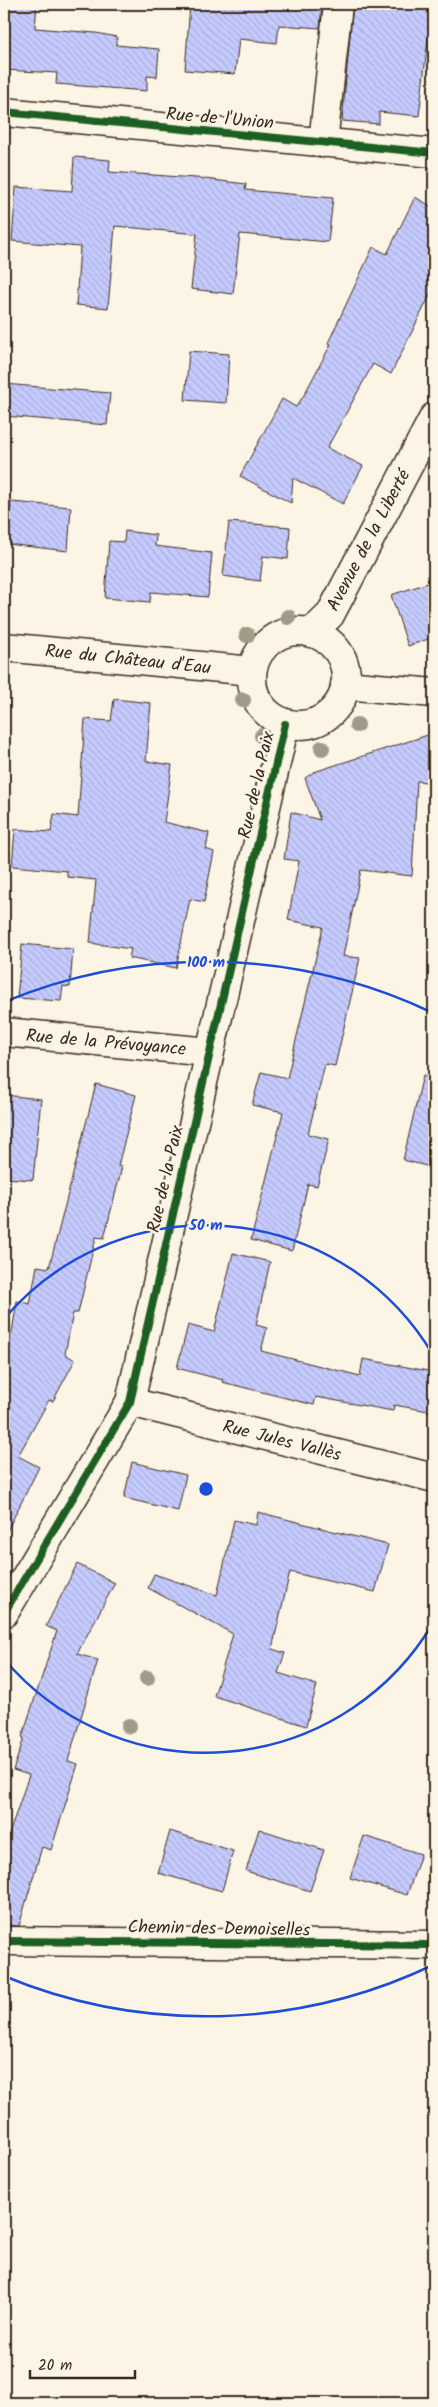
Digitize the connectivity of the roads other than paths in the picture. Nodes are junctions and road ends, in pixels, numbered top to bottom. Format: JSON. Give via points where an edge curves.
{"nodes":[{"id":1,"x":338,"y":4,"type":"edge"},
{"id":2,"x":4,"y":112,"type":"edge"},
{"id":3,"x":323,"y":143,"type":"junction"},
{"id":4,"x":434,"y":153,"type":"edge"},
{"id":5,"x":434,"y":417,"type":"edge"},
{"id":6,"x":311,"y":633,"type":"junction"},
{"id":7,"x":4,"y":647,"type":"edge"},
{"id":8,"x":252,"y":670,"type":"junction"},
{"id":9,"x":346,"y":685,"type":"junction"},
{"id":10,"x":434,"y":693,"type":"edge"},
{"id":11,"x":285,"y":724,"type":"junction"},
{"id":12,"x":4,"y":1032,"type":"edge"},
{"id":13,"x":209,"y":1052,"type":"junction"},
{"id":14,"x":130,"y":1402,"type":"junction"},
{"id":15,"x":434,"y":1478,"type":"edge"},
{"id":16,"x":4,"y":1613,"type":"edge"},
{"id":17,"x":4,"y":1941,"type":"edge"},
{"id":18,"x":434,"y":1945,"type":"edge"}],
"edges":[{"from":1,"to":3,"type":"street"},
{"from":2,"to":3,"type":"street","name":"Rue de l'Union"},
{"from":3,"to":4,"type":"street","name":"Rue de l'Union"},
{"from":5,"to":6,"type":"street","name":"Avenue de la Liberté","via":[[330,615]]},
{"from":6,"to":8,"type":"street","via":[[295,631],[267,643]]},
{"from":6,"to":9,"type":"street","via":[[323,638],[338,652],[346,671]]},
{"from":7,"to":8,"type":"street","name":"Rue du Château d'Eau"},
{"from":8,"to":11,"type":"street","via":[[254,691],[262,709]]},
{"from":9,"to":10,"type":"street"},
{"from":9,"to":11,"type":"street","via":[[341,700],[317,722],[301,726]]},
{"from":11,"to":13,"type":"street","name":"Rue de la Paix"},
{"from":12,"to":13,"type":"street","name":"Rue de la Prévoyance"},
{"from":13,"to":14,"type":"street","name":"Rue de la Paix"},
{"from":14,"to":15,"type":"street","name":"Rue Jules Vallès"},
{"from":14,"to":16,"type":"street","name":"Rue de la Paix"},
{"from":17,"to":18,"type":"street","name":"Chemin des Demoiselles"}]}
